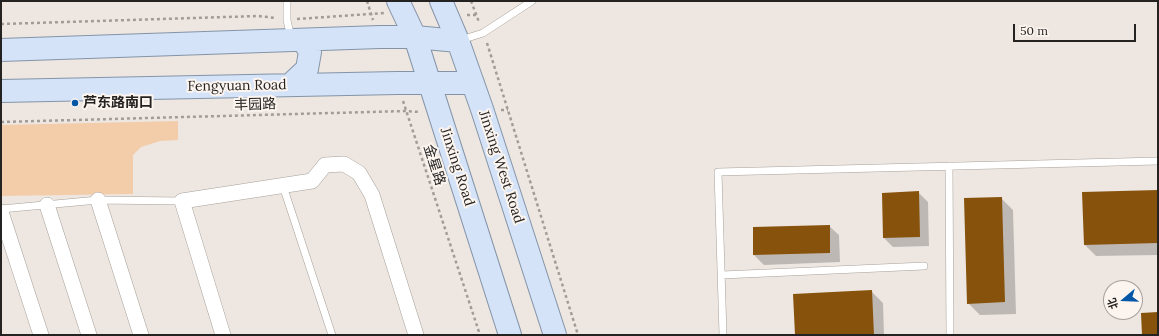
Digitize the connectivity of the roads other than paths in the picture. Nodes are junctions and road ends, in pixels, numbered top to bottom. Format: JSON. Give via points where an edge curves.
{"nodes":[{"id":1,"x":287,"y":1,"type":"edge"},
{"id":2,"x":532,"y":1,"type":"edge"},
{"id":3,"x":401,"y":7,"type":"edge"},
{"id":4,"x":444,"y":8,"type":"edge"},
{"id":5,"x":294,"y":33,"type":"junction"},
{"id":6,"x":415,"y":37,"type":"junction"},
{"id":7,"x":458,"y":41,"type":"junction"},
{"id":8,"x":1,"y":50,"type":"edge"},
{"id":9,"x":430,"y":83,"type":"junction"},
{"id":10,"x":473,"y":83,"type":"junction"},
{"id":11,"x":290,"y":85,"type":"junction"},
{"id":12,"x":1,"y":91,"type":"edge"},
{"id":13,"x":1158,"y":161,"type":"edge"},
{"id":14,"x":949,"y":166,"type":"junction"},
{"id":15,"x":284,"y":186,"type":"junction"},
{"id":16,"x":98,"y":200,"type":"junction"},
{"id":17,"x":182,"y":201,"type":"junction"},
{"id":18,"x":47,"y":205,"type":"junction"},
{"id":19,"x":1,"y":211,"type":"edge"},
{"id":20,"x":924,"y":266,"type":"dead end"},
{"id":21,"x":722,"y":275,"type":"junction"},
{"id":22,"x":41,"y":335,"type":"edge"},
{"id":23,"x":89,"y":335,"type":"edge"},
{"id":24,"x":140,"y":335,"type":"edge"},
{"id":25,"x":223,"y":335,"type":"edge"},
{"id":26,"x":332,"y":335,"type":"edge"},
{"id":27,"x":416,"y":335,"type":"edge"},
{"id":28,"x":510,"y":335,"type":"edge"},
{"id":29,"x":555,"y":335,"type":"edge"},
{"id":30,"x":723,"y":335,"type":"edge"},
{"id":31,"x":950,"y":335,"type":"edge"}],
"edges":[{"from":1,"to":5,"type":"lane"},
{"from":2,"to":7,"type":"lane","via":[[483,32]]},
{"from":3,"to":6,"type":"main road","name":"Jinxing Road"},
{"from":4,"to":7,"type":"main road","name":"Jinxing West Road"},
{"from":5,"to":6,"type":"main road"},
{"from":5,"to":8,"type":"main road"},
{"from":5,"to":11,"type":"main road","via":[[310,52],[307,69]]},
{"from":6,"to":7,"type":"main road"},
{"from":6,"to":9,"type":"main road","name":"Jinxing Road"},
{"from":7,"to":10,"type":"main road","name":"Jinxing West Road"},
{"from":9,"to":10,"type":"main road","name":"Fengyuan Road"},
{"from":9,"to":11,"type":"main road","name":"Fengyuan Road"},
{"from":9,"to":28,"type":"main road","name":"Jinxing Road"},
{"from":10,"to":29,"type":"main road","name":"Jinxing West Road"},
{"from":11,"to":12,"type":"main road","name":"Fengyuan Road"},
{"from":13,"to":14,"type":"lane"},
{"from":14,"to":21,"type":"lane","via":[[718,172]]},
{"from":14,"to":31,"type":"lane"},
{"from":15,"to":17,"type":"street"},
{"from":15,"to":26,"type":"lane"},
{"from":15,"to":27,"type":"street","via":[[312,181],[325,165],[344,164],[359,173],[372,195]]},
{"from":16,"to":17,"type":"lane"},
{"from":16,"to":18,"type":"lane"},
{"from":16,"to":24,"type":"street"},
{"from":17,"to":25,"type":"street"},
{"from":18,"to":19,"type":"lane"},
{"from":18,"to":23,"type":"street"},
{"from":19,"to":22,"type":"street"},
{"from":20,"to":21,"type":"lane"},
{"from":21,"to":30,"type":"lane"}]}
